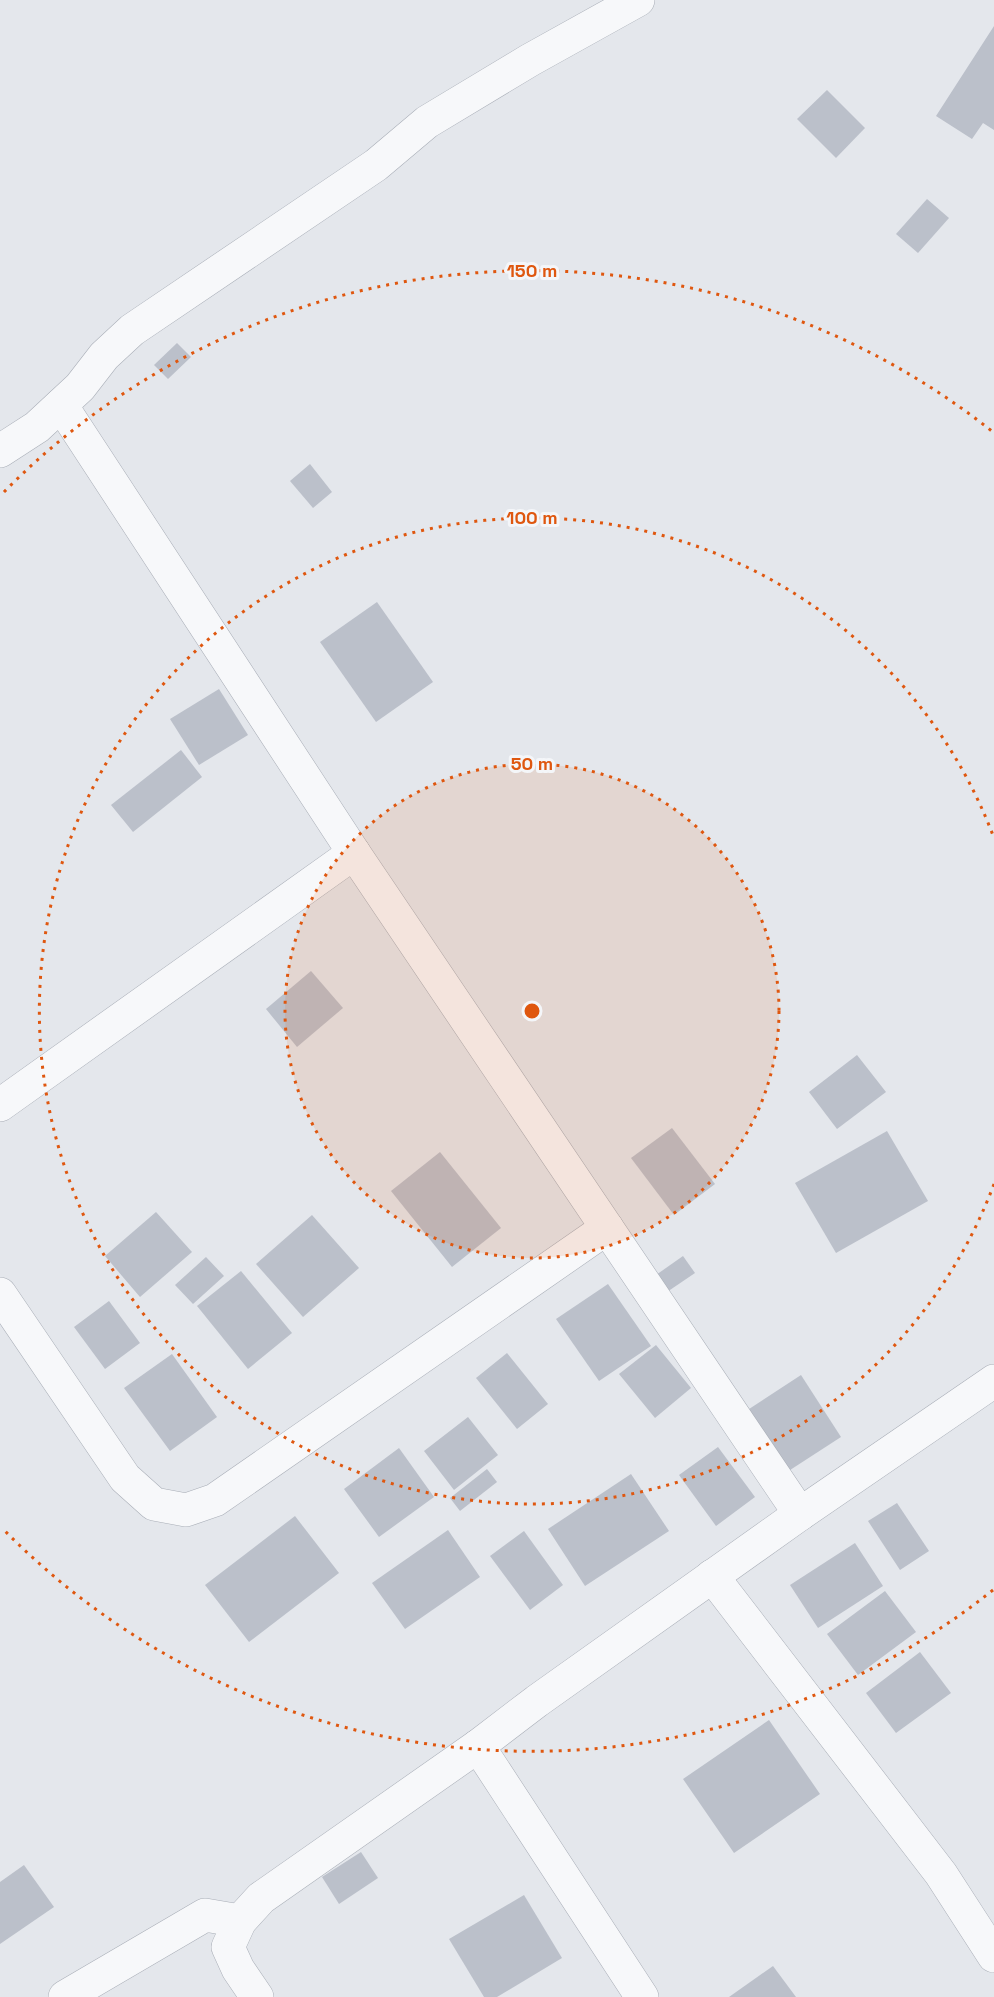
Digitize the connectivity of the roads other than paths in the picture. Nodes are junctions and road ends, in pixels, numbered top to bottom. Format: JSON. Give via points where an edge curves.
{"nodes":[{"id":1,"x":638,"y":0,"type":"edge"},
{"id":2,"x":61,"y":405,"type":"junction"},
{"id":3,"x":0,"y":451,"type":"edge"},
{"id":4,"x":354,"y":853,"type":"junction"},
{"id":5,"x":0,"y":1105,"type":"edge"},
{"id":6,"x":607,"y":1228,"type":"junction"},
{"id":7,"x":0,"y":1294,"type":"edge"},
{"id":8,"x":994,"y":1381,"type":"edge"},
{"id":9,"x":800,"y":1514,"type":"junction"},
{"id":10,"x":712,"y":1576,"type":"junction"},
{"id":11,"x":478,"y":1746,"type":"junction"},
{"id":12,"x":240,"y":1921,"type":"junction"},
{"id":13,"x":994,"y":1956,"type":"edge"},
{"id":14,"x":65,"y":1997,"type":"edge"},
{"id":15,"x":257,"y":1997,"type":"edge"},
{"id":16,"x":642,"y":1997,"type":"edge"}],
"edges":[{"from":1,"to":2,"type":"street","via":[[427,122],[376,165],[132,330]]},
{"from":2,"to":3,"type":"street","via":[[37,427]]},
{"from":2,"to":4,"type":"street"},
{"from":4,"to":5,"type":"street"},
{"from":4,"to":6,"type":"street"},
{"from":6,"to":7,"type":"street","via":[[215,1500],[186,1510],[154,1504],[125,1478]]},
{"from":6,"to":9,"type":"street"},
{"from":8,"to":9,"type":"street"},
{"from":9,"to":10,"type":"street"},
{"from":10,"to":11,"type":"street"},
{"from":10,"to":13,"type":"street","via":[[941,1874]]},
{"from":11,"to":12,"type":"street","via":[[261,1898]]},
{"from":11,"to":16,"type":"street"},
{"from":12,"to":14,"type":"street","via":[[205,1916]]},
{"from":12,"to":15,"type":"street","via":[[228,1947]]}]}
